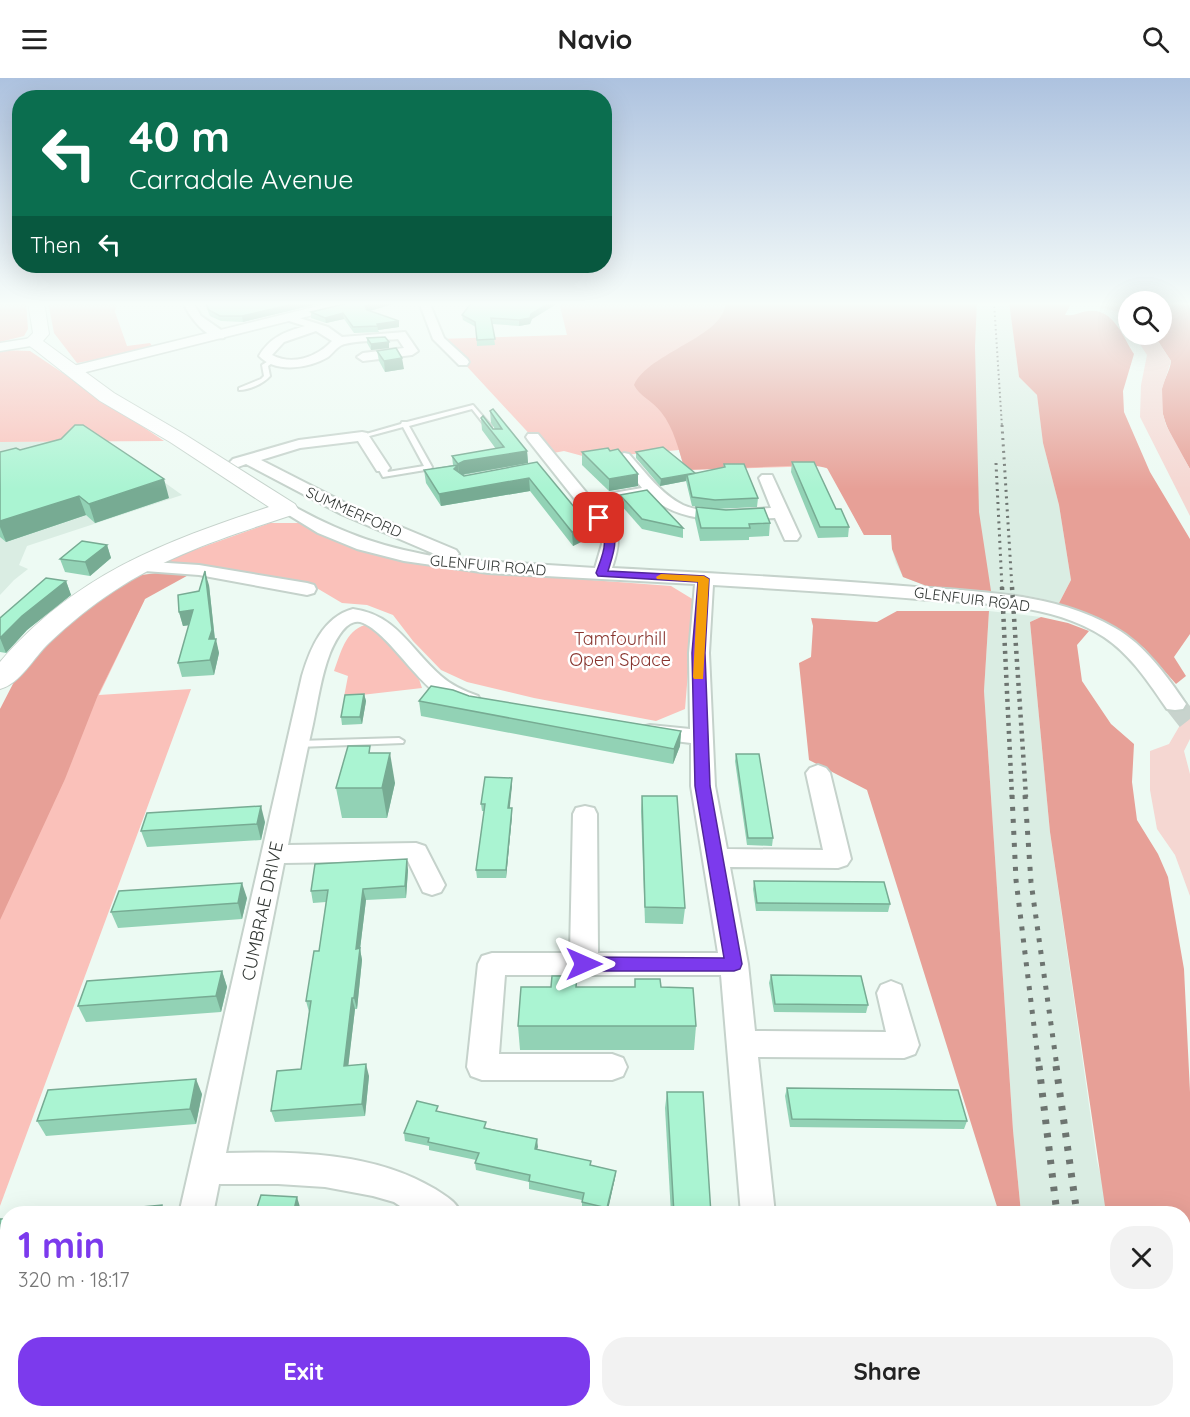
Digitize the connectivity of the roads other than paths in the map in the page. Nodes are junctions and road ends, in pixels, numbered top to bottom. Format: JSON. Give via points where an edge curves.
{"nodes":[{"id":1,"x":62,"y":364,"type":"edge"},
{"id":2,"x":97,"y":364,"type":"edge"},
{"id":3,"x":266,"y":364,"type":"edge"},
{"id":4,"x":70,"y":371,"type":"junction"},
{"id":5,"x":241,"y":389,"type":"dead end"},
{"id":6,"x":404,"y":423,"type":"junction"},
{"id":7,"x":492,"y":431,"type":"edge"},
{"id":8,"x":362,"y":436,"type":"junction"},
{"id":9,"x":533,"y":437,"type":"dead end"},
{"id":10,"x":624,"y":457,"type":"edge"},
{"id":11,"x":248,"y":459,"type":"junction"},
{"id":12,"x":556,"y":465,"type":"junction"},
{"id":13,"x":222,"y":468,"type":"junction"},
{"id":14,"x":382,"y":468,"type":"joint"},
{"id":15,"x":533,"y":469,"type":"edge"},
{"id":16,"x":767,"y":478,"type":"dead end"},
{"id":17,"x":654,"y":490,"type":"junction"},
{"id":18,"x":586,"y":503,"type":"junction"},
{"id":19,"x":287,"y":509,"type":"junction"},
{"id":20,"x":781,"y":513,"type":"junction"},
{"id":21,"x":791,"y":536,"type":"dead end"},
{"id":22,"x":444,"y":564,"type":"junction"},
{"id":23,"x":137,"y":566,"type":"junction"},
{"id":24,"x":602,"y":573,"type":"junction"},
{"id":25,"x":704,"y":579,"type":"junction"},
{"id":26,"x":307,"y":589,"type":"dead end"},
{"id":27,"x":0,"y":680,"type":"edge"},
{"id":28,"x":1175,"y":704,"type":"tunnel mouth"},
{"id":29,"x":491,"y":706,"type":"edge"},
{"id":30,"x":630,"y":729,"type":"edge"},
{"id":31,"x":700,"y":736,"type":"junction"},
{"id":32,"x":399,"y":741,"type":"dead end"},
{"id":33,"x":298,"y":744,"type":"junction"},
{"id":34,"x":818,"y":772,"type":"dead end"},
{"id":35,"x":585,"y":814,"type":"dead end"},
{"id":36,"x":275,"y":854,"type":"junction"},
{"id":37,"x":715,"y":858,"type":"junction"},
{"id":38,"x":432,"y":885,"type":"dead end"},
{"id":39,"x":584,"y":964,"type":"junction"},
{"id":40,"x":734,"y":964,"type":"junction"},
{"id":41,"x":891,"y":993,"type":"dead end"},
{"id":42,"x":743,"y":1044,"type":"junction"},
{"id":43,"x":612,"y":1067,"type":"dead end"},
{"id":44,"x":205,"y":1169,"type":"junction"},
{"id":45,"x":198,"y":1206,"type":"edge"},
{"id":46,"x":430,"y":1206,"type":"edge"},
{"id":47,"x":757,"y":1206,"type":"edge"}],
"edges":[{"from":1,"to":4,"type":"main road","name":"GLENFUIR ROAD"},
{"from":2,"to":4,"type":"street"},
{"from":3,"to":5,"type":"lane","via":[[267,376],[263,380]]},
{"from":4,"to":13,"type":"main road","name":"GLENFUIR ROAD"},
{"from":6,"to":7,"type":"lane","via":[[473,407]]},
{"from":6,"to":8,"type":"lane"},
{"from":6,"to":14,"type":"lane","via":[[428,467],[386,475]]},
{"from":8,"to":11,"type":"street","via":[[299,444]]},
{"from":8,"to":14,"type":"street"},
{"from":9,"to":12,"type":"street"},
{"from":10,"to":17,"type":"street"},
{"from":11,"to":13,"type":"street"},
{"from":11,"to":22,"type":"street","name":"SUMMERFORD","via":[[330,503],[452,555]]},
{"from":12,"to":15,"type":"street"},
{"from":12,"to":18,"type":"street"},
{"from":13,"to":19,"type":"main road","name":"GLENFUIR ROAD"},
{"from":16,"to":20,"type":"street"},
{"from":17,"to":18,"type":"street"},
{"from":17,"to":20,"type":"street","via":[[678,508],[699,514]]},
{"from":18,"to":24,"type":"street","via":[[608,530],[611,544]]},
{"from":19,"to":22,"type":"street","name":"GLENFUIR ROAD","via":[[344,538]]},
{"from":19,"to":23,"type":"main road","via":[[178,547]]},
{"from":20,"to":21,"type":"street"},
{"from":22,"to":24,"type":"street","name":"GLENFUIR ROAD"},
{"from":23,"to":26,"type":"street","via":[[199,570]]},
{"from":23,"to":27,"type":"main road","via":[[85,599]]},
{"from":24,"to":25,"type":"street","name":"GLENFUIR ROAD"},
{"from":25,"to":28,"type":"street","name":"GLENFUIR ROAD","via":[[890,590],[1048,608],[1080,618],[1122,641]]},
{"from":25,"to":31,"type":"street","via":[[699,653]]},
{"from":29,"to":33,"type":"street","name":"CUMBRAE DRIVE","via":[[455,695],[433,680],[382,624],[354,614],[346,617],[325,642]]},
{"from":30,"to":31,"type":"street"},
{"from":31,"to":37,"type":"street","via":[[703,786]]},
{"from":32,"to":33,"type":"lane"},
{"from":33,"to":36,"type":"street","name":"CUMBRAE DRIVE"},
{"from":34,"to":37,"type":"street","via":[[838,859]]},
{"from":35,"to":39,"type":"street"},
{"from":36,"to":38,"type":"street","via":[[416,852]]},
{"from":36,"to":44,"type":"street","name":"CUMBRAE DRIVE"},
{"from":37,"to":40,"type":"street"},
{"from":39,"to":40,"type":"street"},
{"from":39,"to":43,"type":"street","via":[[492,964],[482,1067]]},
{"from":40,"to":42,"type":"street"},
{"from":41,"to":42,"type":"street","via":[[904,1045]]},
{"from":42,"to":47,"type":"street"},
{"from":44,"to":45,"type":"street","name":"CUMBRAE DRIVE"},
{"from":44,"to":46,"type":"street","via":[[313,1169],[398,1188]]}]}
